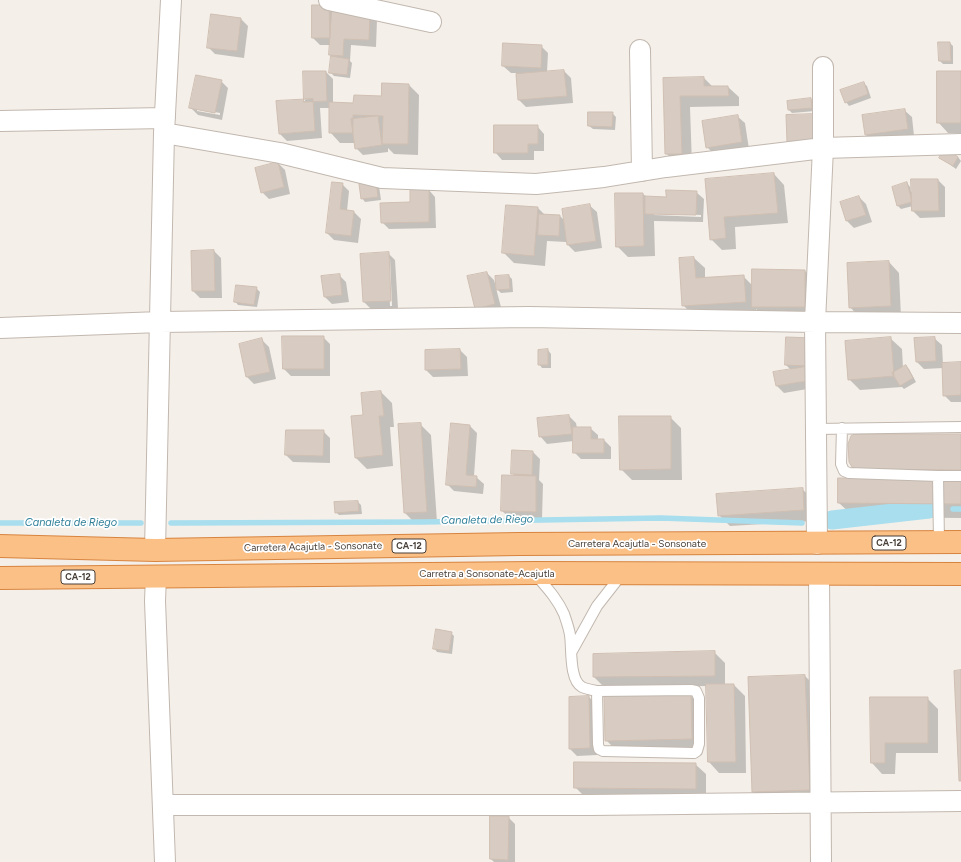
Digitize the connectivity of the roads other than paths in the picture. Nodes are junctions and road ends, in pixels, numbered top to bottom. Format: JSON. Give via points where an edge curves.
{"nodes":[{"id":1,"x":167,"y":0,"type":"edge"},
{"id":2,"x":170,"y":0,"type":"edge"},
{"id":3,"x":329,"y":0,"type":"edge"},
{"id":4,"x":431,"y":22,"type":"dead end"},
{"id":5,"x":640,"y":50,"type":"dead end"},
{"id":6,"x":823,"y":67,"type":"dead end"},
{"id":7,"x":0,"y":121,"type":"edge"},
{"id":8,"x":164,"y":126,"type":"junction"},
{"id":9,"x":961,"y":144,"type":"edge"},
{"id":10,"x":823,"y":148,"type":"junction"},
{"id":11,"x":642,"y":171,"type":"junction"},
{"id":12,"x":160,"y":322,"type":"junction"},
{"id":13,"x":815,"y":322,"type":"junction"},
{"id":14,"x":961,"y":323,"type":"edge"},
{"id":15,"x":0,"y":328,"type":"edge"},
{"id":16,"x":961,"y":427,"type":"edge"},
{"id":17,"x":842,"y":428,"type":"junction"},
{"id":18,"x":816,"y":429,"type":"junction"},
{"id":19,"x":938,"y":476,"type":"junction"},
{"id":20,"x":961,"y":476,"type":"edge"},
{"id":21,"x":961,"y":542,"type":"edge"},
{"id":22,"x":938,"y":543,"type":"junction"},
{"id":23,"x":817,"y":544,"type":"junction"},
{"id":24,"x":0,"y":546,"type":"edge"},
{"id":25,"x":155,"y":550,"type":"junction"},
{"id":26,"x":534,"y":573,"type":"junction"},
{"id":27,"x":623,"y":574,"type":"junction"},
{"id":28,"x":818,"y":574,"type":"junction"},
{"id":29,"x":961,"y":574,"type":"edge"},
{"id":30,"x":156,"y":576,"type":"junction"},
{"id":31,"x":0,"y":578,"type":"edge"},
{"id":32,"x":572,"y":651,"type":"junction"},
{"id":33,"x":597,"y":691,"type":"junction"},
{"id":34,"x":961,"y":801,"type":"edge"},
{"id":35,"x":820,"y":802,"type":"junction"},
{"id":36,"x":163,"y":805,"type":"junction"},
{"id":37,"x":165,"y":862,"type":"edge"},
{"id":38,"x":821,"y":862,"type":"edge"}],
"edges":[{"from":1,"to":2,"type":"street"},
{"from":2,"to":8,"type":"street"},
{"from":3,"to":4,"type":"street"},
{"from":5,"to":11,"type":"street"},
{"from":6,"to":10,"type":"street"},
{"from":7,"to":8,"type":"street"},
{"from":8,"to":11,"type":"street","via":[[382,178],[536,184]]},
{"from":8,"to":12,"type":"street"},
{"from":9,"to":10,"type":"street"},
{"from":10,"to":11,"type":"street"},
{"from":10,"to":13,"type":"street"},
{"from":12,"to":13,"type":"street","via":[[529,317]]},
{"from":12,"to":15,"type":"street"},
{"from":12,"to":25,"type":"street"},
{"from":13,"to":14,"type":"street"},
{"from":13,"to":18,"type":"street"},
{"from":16,"to":17,"type":"lane"},
{"from":17,"to":18,"type":"lane"},
{"from":17,"to":19,"type":"lane","via":[[841,464],[844,471]]},
{"from":18,"to":23,"type":"street"},
{"from":19,"to":20,"type":"lane"},
{"from":19,"to":22,"type":"lane"},
{"from":21,"to":22,"type":"highway","number":"CA-12"},
{"from":22,"to":23,"type":"highway","number":"CA-12"},
{"from":23,"to":25,"type":"highway","name":"Carretera Acajutla - Sonsonate","number":"CA-12","via":[[519,544]]},
{"from":24,"to":25,"type":"highway","name":"Carretera Acajutla - Sonsonate","number":"CA-12"},
{"from":26,"to":27,"type":"highway","name":"Carretra a Sonsonate-Acajutla","number":"CA-12"},
{"from":26,"to":30,"type":"highway","name":"Carretra a Sonsonate-Acajutla","number":"CA-12"},
{"from":26,"to":32,"type":"lane","via":[[562,610],[570,632]]},
{"from":27,"to":28,"type":"highway","name":"Carretra a Sonsonate-Acajutla","number":"CA-12"},
{"from":27,"to":32,"type":"lane","via":[[597,606]]},
{"from":28,"to":29,"type":"highway","number":"CA-12"},
{"from":28,"to":35,"type":"street"},
{"from":30,"to":31,"type":"highway","number":"CA-12"},
{"from":30,"to":36,"type":"street"},
{"from":32,"to":33,"type":"lane","via":[[571,666],[578,684],[582,688]]},
{"from":33,"to":33,"type":"lane","via":[[598,744],[603,751],[697,751],[700,698],[696,691]]},
{"from":34,"to":35,"type":"street"},
{"from":35,"to":36,"type":"street"},
{"from":35,"to":38,"type":"street"},
{"from":36,"to":37,"type":"street"}]}
